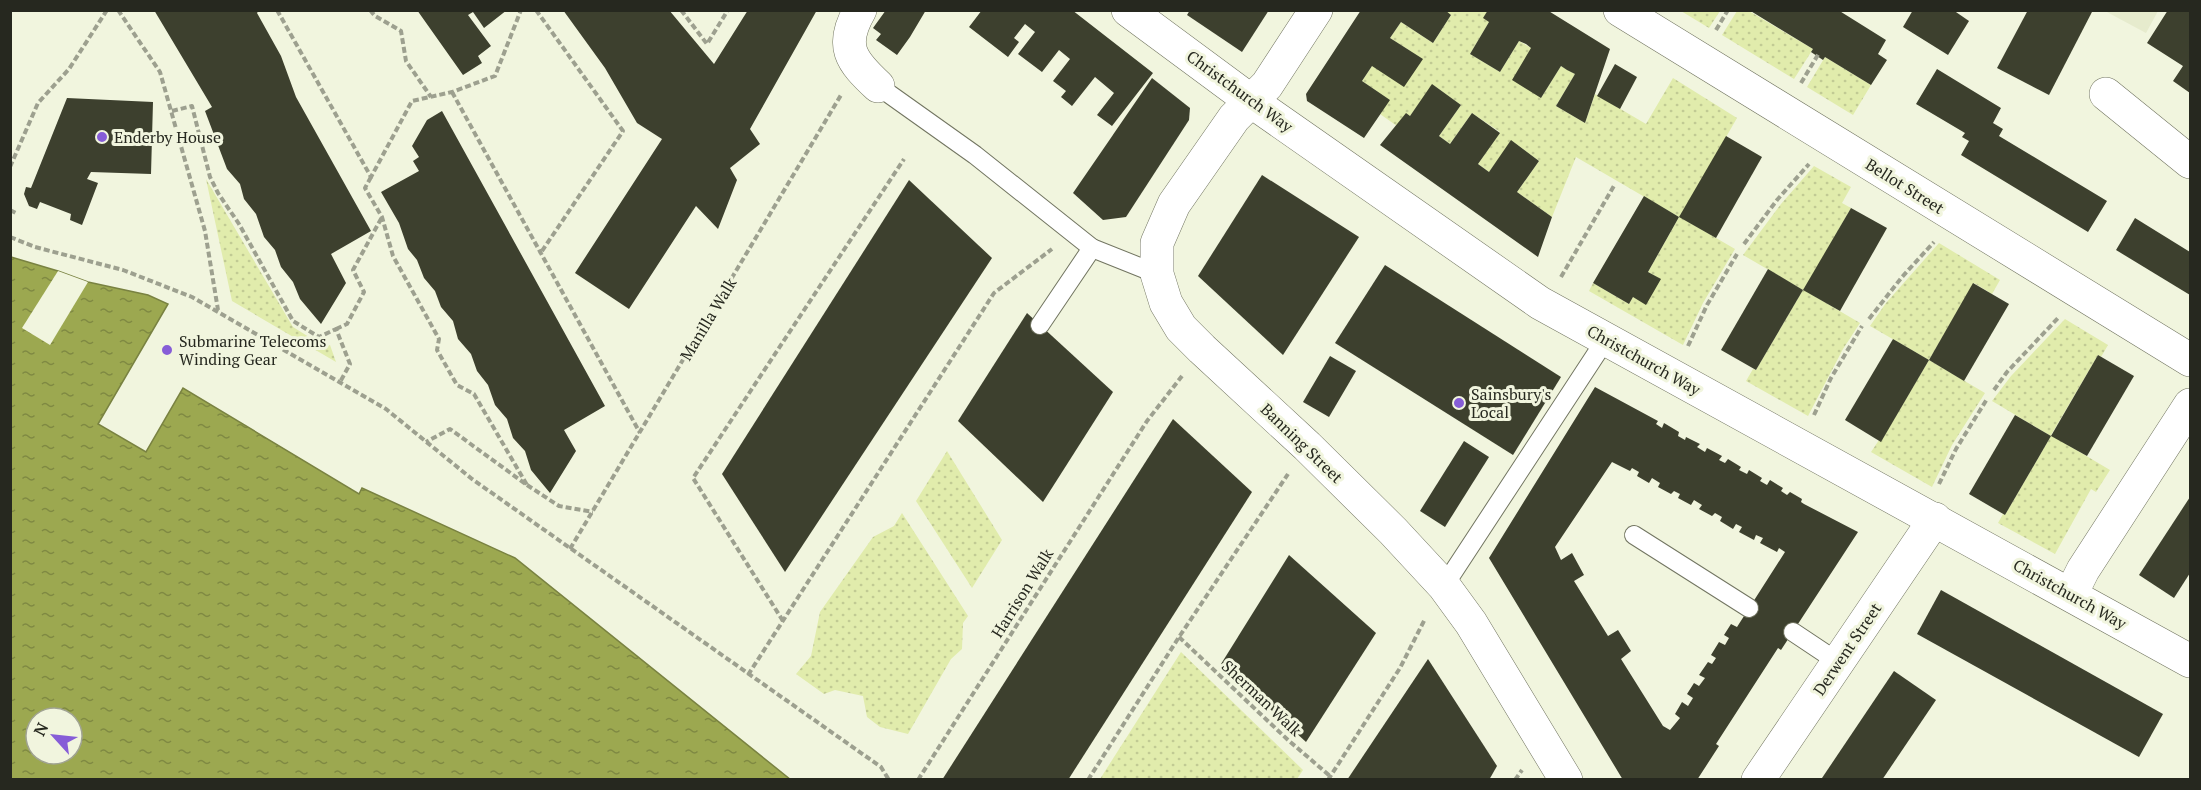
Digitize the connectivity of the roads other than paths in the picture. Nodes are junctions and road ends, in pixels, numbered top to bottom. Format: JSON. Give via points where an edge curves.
{"nodes":[{"id":1,"x":860,"y":10,"type":"edge"},
{"id":2,"x":1128,"y":10,"type":"edge"},
{"id":3,"x":1316,"y":10,"type":"edge"},
{"id":4,"x":1620,"y":10,"type":"edge"},
{"id":5,"x":878,"y":86,"type":"joint"},
{"id":6,"x":2106,"y":94,"type":"dead end"},
{"id":7,"x":1251,"y":101,"type":"junction"},
{"id":8,"x":2190,"y":162,"type":"edge"},
{"id":9,"x":1092,"y":248,"type":"junction"},
{"id":10,"x":1157,"y":274,"type":"junction"},
{"id":11,"x":1040,"y":324,"type":"dead end"},
{"id":12,"x":1606,"y":339,"type":"junction"},
{"id":13,"x":2190,"y":360,"type":"edge"},
{"id":14,"x":2190,"y":405,"type":"edge"},
{"id":15,"x":1935,"y":519,"type":"junction"},
{"id":16,"x":1634,"y":536,"type":"dead end"},
{"id":17,"x":1444,"y":586,"type":"junction"},
{"id":18,"x":2071,"y":594,"type":"junction"},
{"id":19,"x":1749,"y":608,"type":"dead end"},
{"id":20,"x":1793,"y":632,"type":"dead end"},
{"id":21,"x":2190,"y":661,"type":"edge"},
{"id":22,"x":1838,"y":662,"type":"junction"},
{"id":23,"x":1566,"y":780,"type":"edge"},
{"id":24,"x":1758,"y":780,"type":"edge"}],
"edges":[{"from":1,"to":5,"type":"street","via":[[849,32],[849,50],[857,67]]},
{"from":2,"to":7,"type":"street","name":"Christchurch Way"},
{"from":3,"to":7,"type":"street","name":"Banning Street","via":[[1269,82]]},
{"from":4,"to":13,"type":"street","name":"Bellot Street"},
{"from":5,"to":9,"type":"lane","via":[[975,154]]},
{"from":6,"to":8,"type":"street"},
{"from":7,"to":10,"type":"street","name":"Banning Street","via":[[1234,118],[1174,204],[1157,243]]},
{"from":7,"to":12,"type":"street","name":"Christchurch Way","via":[[1540,303]]},
{"from":9,"to":10,"type":"lane"},
{"from":9,"to":11,"type":"lane"},
{"from":10,"to":17,"type":"street","name":"Banning Street","via":[[1166,303],[1181,328],[1393,531]]},
{"from":12,"to":15,"type":"street","name":"Christchurch Way"},
{"from":12,"to":17,"type":"lane"},
{"from":14,"to":18,"type":"street"},
{"from":15,"to":18,"type":"street","name":"Christchurch Way"},
{"from":15,"to":22,"type":"street","name":"Derwent Street"},
{"from":16,"to":19,"type":"lane"},
{"from":17,"to":23,"type":"street","name":"Banning Street","via":[[1471,623]]},
{"from":18,"to":21,"type":"street","name":"Christchurch Way"},
{"from":20,"to":22,"type":"lane"},
{"from":22,"to":24,"type":"street","name":"Derwent Street"}]}
